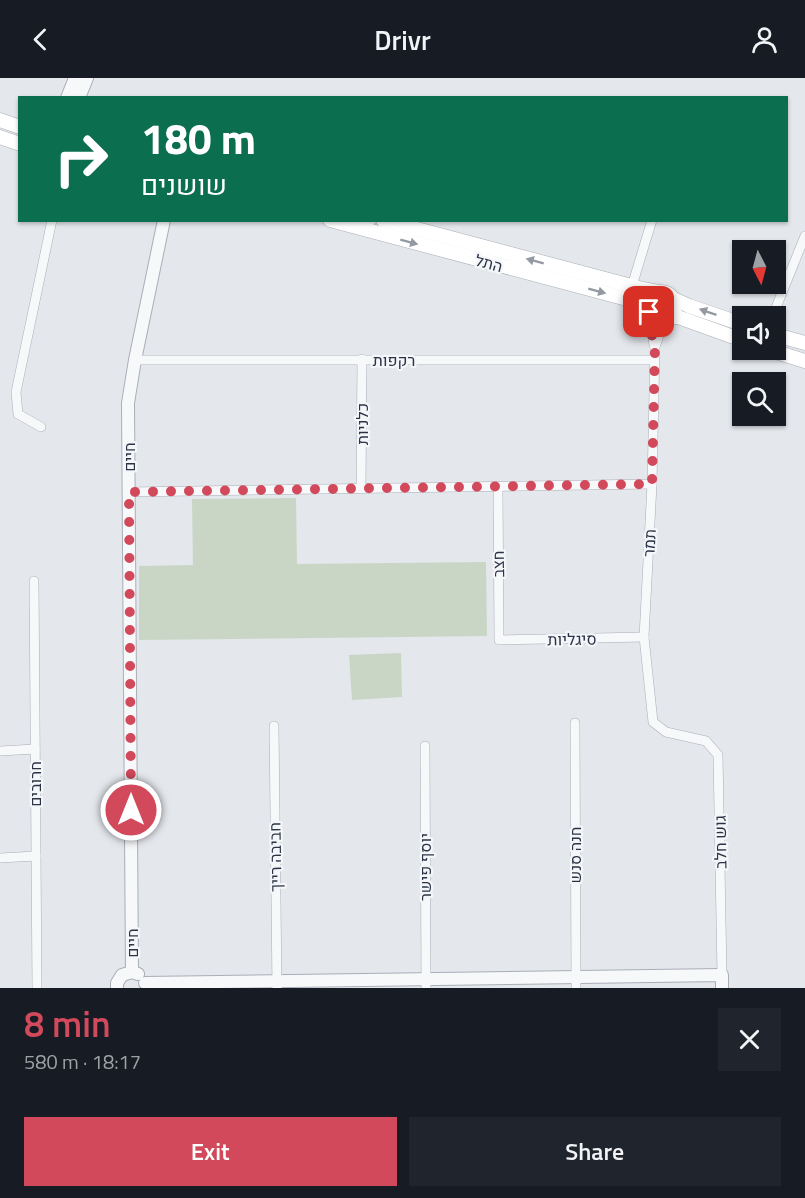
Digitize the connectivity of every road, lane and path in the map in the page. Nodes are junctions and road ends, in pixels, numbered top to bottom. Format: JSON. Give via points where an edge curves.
{"nodes":[{"id":1,"x":75,"y":78,"type":"edge"},
{"id":2,"x":87,"y":78,"type":"edge"},
{"id":3,"x":68,"y":96,"type":"edge"},
{"id":4,"x":80,"y":96,"type":"edge"},
{"id":5,"x":0,"y":120,"type":"edge"},
{"id":6,"x":18,"y":127,"type":"edge"},
{"id":7,"x":0,"y":137,"type":"edge"},
{"id":8,"x":18,"y":143,"type":"edge"},
{"id":9,"x":52,"y":222,"type":"edge"},
{"id":10,"x":337,"y":222,"type":"edge"},
{"id":11,"x":369,"y":222,"type":"edge"},
{"id":12,"x":391,"y":222,"type":"edge"},
{"id":13,"x":651,"y":222,"type":"edge"},
{"id":14,"x":162,"y":224,"type":"edge"},
{"id":15,"x":352,"y":226,"type":"junction"},
{"id":16,"x":805,"y":236,"type":"edge"},
{"id":17,"x":632,"y":286,"type":"junction"},
{"id":18,"x":659,"y":292,"type":"junction"},
{"id":19,"x":674,"y":299,"type":"junction"},
{"id":20,"x":776,"y":306,"type":"edge"},
{"id":21,"x":648,"y":310,"type":"junction"},
{"id":22,"x":668,"y":318,"type":"junction"},
{"id":23,"x":732,"y":321,"type":"edge"},
{"id":24,"x":732,"y":336,"type":"edge"},
{"id":25,"x":786,"y":337,"type":"edge"},
{"id":26,"x":805,"y":343,"type":"edge"},
{"id":27,"x":655,"y":347,"type":"junction"},
{"id":28,"x":786,"y":355,"type":"edge"},
{"id":29,"x":135,"y":360,"type":"junction"},
{"id":30,"x":362,"y":360,"type":"junction"},
{"id":31,"x":654,"y":360,"type":"junction"},
{"id":32,"x":805,"y":361,"type":"edge"},
{"id":33,"x":41,"y":427,"type":"dead end"},
{"id":34,"x":652,"y":484,"type":"junction"},
{"id":35,"x":498,"y":487,"type":"junction"},
{"id":36,"x":361,"y":489,"type":"junction"},
{"id":37,"x":129,"y":492,"type":"junction"},
{"id":38,"x":34,"y":581,"type":"dead end"},
{"id":39,"x":644,"y":637,"type":"junction"},
{"id":40,"x":499,"y":640,"type":"joint"},
{"id":41,"x":575,"y":723,"type":"dead end"},
{"id":42,"x":274,"y":726,"type":"dead end"},
{"id":43,"x":666,"y":732,"type":"joint"},
{"id":44,"x":425,"y":746,"type":"dead end"},
{"id":45,"x":35,"y":749,"type":"junction"},
{"id":46,"x":0,"y":751,"type":"edge"},
{"id":47,"x":36,"y":855,"type":"junction"},
{"id":48,"x":0,"y":858,"type":"edge"},
{"id":49,"x":132,"y":972,"type":"junction"},
{"id":50,"x":722,"y":982,"type":"edge"},
{"id":51,"x":426,"y":983,"type":"edge"},
{"id":52,"x":576,"y":983,"type":"edge"},
{"id":53,"x":145,"y":985,"type":"edge"},
{"id":54,"x":277,"y":985,"type":"edge"},
{"id":55,"x":37,"y":988,"type":"edge"},
{"id":56,"x":117,"y":988,"type":"edge"}],
"edges":[{"from":1,"to":3,"type":"street"},
{"from":2,"to":4,"type":"street"},
{"from":5,"to":6,"type":"main road"},
{"from":7,"to":8,"type":"main road"},
{"from":9,"to":33,"type":"street","via":[[16,392],[18,414]]},
{"from":10,"to":15,"type":"main road","name":"התל"},
{"from":11,"to":15,"type":"street"},
{"from":17,"to":12,"type":"main road","name":"התל","one_way":true},
{"from":13,"to":17,"type":"street"},
{"from":14,"to":29,"type":"street","name":"חיים"},
{"from":15,"to":21,"type":"main road","name":"התל","one_way":true,"via":[[627,299]]},
{"from":16,"to":20,"type":"street"},
{"from":17,"to":18,"type":"main road","name":"התל"},
{"from":18,"to":19,"type":"main road"},
{"from":18,"to":21,"type":"main road","via":[[651,296]]},
{"from":19,"to":22,"type":"main road","via":[[675,309]]},
{"from":23,"to":19,"type":"main road","one_way":true},
{"from":21,"to":22,"type":"main road","via":[[656,319]]},
{"from":21,"to":27,"type":"street","name":"תמר"},
{"from":22,"to":24,"type":"main road","via":[[683,318]]},
{"from":22,"to":27,"type":"street","name":"תמר"},
{"from":25,"to":26,"type":"main road"},
{"from":27,"to":31,"type":"street","name":"תמר"},
{"from":28,"to":32,"type":"main road"},
{"from":29,"to":30,"type":"street","name":"רקפות"},
{"from":29,"to":37,"type":"street","name":"חיים","via":[[128,403]]},
{"from":30,"to":31,"type":"street","name":"רקפות"},
{"from":30,"to":36,"type":"street","name":"כלניות"},
{"from":31,"to":34,"type":"street","name":"תמר"},
{"from":34,"to":35,"type":"street"},
{"from":34,"to":39,"type":"street","name":"תמר"},
{"from":35,"to":36,"type":"street"},
{"from":35,"to":40,"type":"street","name":"חצב"},
{"from":36,"to":37,"type":"street"},
{"from":37,"to":49,"type":"street","name":"חיים"},
{"from":38,"to":45,"type":"street","name":"חרובים"},
{"from":39,"to":40,"type":"street","name":"סיגליות"},
{"from":39,"to":43,"type":"street","name":"תמר","via":[[653,722]]},
{"from":41,"to":52,"type":"street","name":"חנה סנש"},
{"from":42,"to":54,"type":"street","name":"חביבה רייך"},
{"from":43,"to":50,"type":"street","name":"גוש חלב","via":[[706,741],[718,755]]},
{"from":44,"to":51,"type":"street","name":"יוסף פישר"},
{"from":45,"to":46,"type":"street"},
{"from":45,"to":47,"type":"street","name":"חרובים"},
{"from":47,"to":48,"type":"street"},
{"from":47,"to":55,"type":"street","name":"חרובים"},
{"from":49,"to":53,"type":"street"},
{"from":49,"to":56,"type":"street","via":[[122,975]]},
{"from":50,"to":52,"type":"street"},
{"from":51,"to":52,"type":"street"},
{"from":51,"to":54,"type":"street"},
{"from":53,"to":54,"type":"street"}]}
